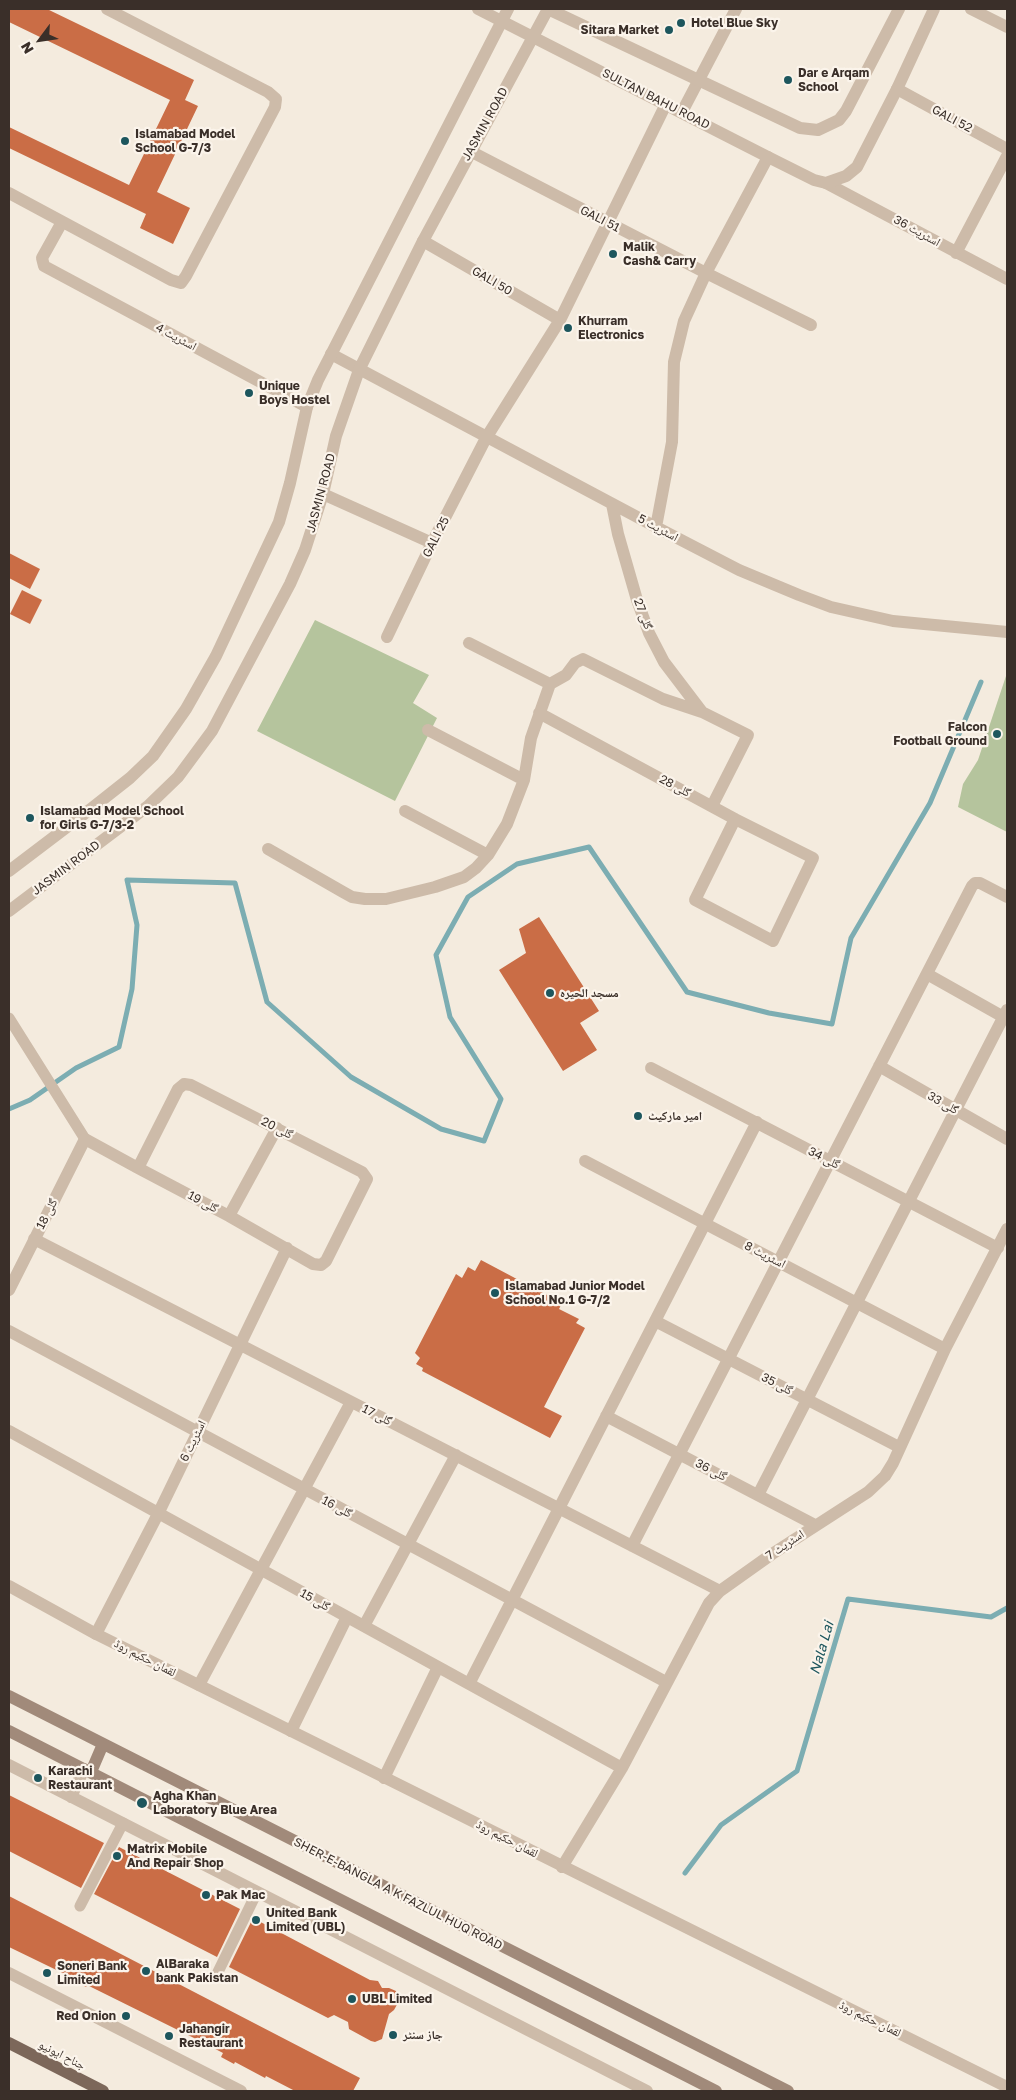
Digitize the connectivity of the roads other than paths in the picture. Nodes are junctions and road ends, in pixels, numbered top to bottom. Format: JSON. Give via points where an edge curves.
{"nodes":[{"id":1,"x":107,"y":9,"type":"edge"},
{"id":2,"x":478,"y":9,"type":"edge"},
{"id":3,"x":508,"y":9,"type":"edge"},
{"id":4,"x":548,"y":9,"type":"edge"},
{"id":5,"x":736,"y":9,"type":"edge"},
{"id":6,"x":899,"y":9,"type":"edge"},
{"id":7,"x":934,"y":9,"type":"edge"},
{"id":8,"x":971,"y":9,"type":"edge"},
{"id":9,"x":502,"y":20,"type":"junction"},
{"id":10,"x":1007,"y":27,"type":"edge"},
{"id":11,"x":534,"y":37,"type":"junction"},
{"id":12,"x":700,"y":80,"type":"junction"},
{"id":13,"x":896,"y":89,"type":"junction"},
{"id":14,"x":666,"y":104,"type":"junction"},
{"id":15,"x":682,"y":112,"type":"junction"},
{"id":16,"x":1007,"y":149,"type":"edge"},
{"id":17,"x":470,"y":151,"type":"junction"},
{"id":18,"x":1007,"y":156,"type":"edge"},
{"id":19,"x":768,"y":157,"type":"junction"},
{"id":20,"x":831,"y":182,"type":"junction"},
{"id":21,"x":9,"y":193,"type":"edge"},
{"id":22,"x":62,"y":222,"type":"junction"},
{"id":23,"x":607,"y":222,"type":"junction"},
{"id":24,"x":423,"y":241,"type":"junction"},
{"id":25,"x":956,"y":253,"type":"junction"},
{"id":26,"x":706,"y":273,"type":"junction"},
{"id":27,"x":1007,"y":279,"type":"edge"},
{"id":28,"x":560,"y":320,"type":"junction"},
{"id":29,"x":811,"y":325,"type":"dead end"},
{"id":30,"x":332,"y":354,"type":"junction"},
{"id":31,"x":359,"y":370,"type":"junction"},
{"id":32,"x":307,"y":407,"type":"junction"},
{"id":33,"x":486,"y":438,"type":"junction"},
{"id":34,"x":323,"y":494,"type":"junction"},
{"id":35,"x":612,"y":504,"type":"junction"},
{"id":36,"x":656,"y":527,"type":"junction"},
{"id":37,"x":432,"y":543,"type":"junction"},
{"id":38,"x":1007,"y":632,"type":"edge"},
{"id":39,"x":387,"y":637,"type":"dead end"},
{"id":40,"x":469,"y":643,"type":"dead end"},
{"id":41,"x":550,"y":684,"type":"junction"},
{"id":42,"x":702,"y":712,"type":"junction"},
{"id":43,"x":539,"y":713,"type":"junction"},
{"id":44,"x":428,"y":730,"type":"dead end"},
{"id":45,"x":524,"y":780,"type":"junction"},
{"id":46,"x":712,"y":806,"type":"junction"},
{"id":47,"x":405,"y":811,"type":"dead end"},
{"id":48,"x":735,"y":819,"type":"junction"},
{"id":49,"x":268,"y":849,"type":"dead end"},
{"id":50,"x":488,"y":855,"type":"junction"},
{"id":51,"x":9,"y":871,"type":"edge"},
{"id":52,"x":1007,"y":898,"type":"edge"},
{"id":53,"x":9,"y":911,"type":"edge"},
{"id":54,"x":926,"y":974,"type":"junction"},
{"id":55,"x":1006,"y":1015,"type":"edge"},
{"id":56,"x":9,"y":1018,"type":"edge"},
{"id":57,"x":879,"y":1066,"type":"junction"},
{"id":58,"x":651,"y":1068,"type":"dead end"},
{"id":59,"x":956,"y":1110,"type":"junction"},
{"id":60,"x":757,"y":1122,"type":"junction"},
{"id":61,"x":277,"y":1128,"type":"junction"},
{"id":62,"x":85,"y":1139,"type":"junction"},
{"id":63,"x":1007,"y":1139,"type":"edge"},
{"id":64,"x":584,"y":1161,"type":"dead end"},
{"id":65,"x":830,"y":1161,"type":"junction"},
{"id":66,"x":138,"y":1168,"type":"junction"},
{"id":67,"x":909,"y":1201,"type":"junction"},
{"id":68,"x":229,"y":1216,"type":"junction"},
{"id":69,"x":705,"y":1224,"type":"junction"},
{"id":70,"x":1007,"y":1229,"type":"edge"},
{"id":71,"x":34,"y":1239,"type":"junction"},
{"id":72,"x":288,"y":1248,"type":"junction"},
{"id":73,"x":998,"y":1248,"type":"junction"},
{"id":74,"x":778,"y":1262,"type":"junction"},
{"id":75,"x":320,"y":1265,"type":"joint"},
{"id":76,"x":9,"y":1290,"type":"edge"},
{"id":77,"x":857,"y":1303,"type":"junction"},
{"id":78,"x":655,"y":1321,"type":"junction"},
{"id":79,"x":9,"y":1331,"type":"edge"},
{"id":80,"x":241,"y":1345,"type":"junction"},
{"id":81,"x":946,"y":1349,"type":"junction"},
{"id":82,"x":728,"y":1359,"type":"junction"},
{"id":83,"x":807,"y":1399,"type":"junction"},
{"id":84,"x":351,"y":1402,"type":"junction"},
{"id":85,"x":606,"y":1416,"type":"junction"},
{"id":86,"x":9,"y":1431,"type":"edge"},
{"id":87,"x":197,"y":1432,"type":"junction"},
{"id":88,"x":899,"y":1447,"type":"junction"},
{"id":89,"x":679,"y":1454,"type":"junction"},
{"id":90,"x":456,"y":1456,"type":"junction"},
{"id":91,"x":304,"y":1489,"type":"junction"},
{"id":92,"x":758,"y":1495,"type":"junction"},
{"id":93,"x":559,"y":1508,"type":"junction"},
{"id":94,"x":158,"y":1514,"type":"junction"},
{"id":95,"x":815,"y":1525,"type":"junction"},
{"id":96,"x":408,"y":1544,"type":"junction"},
{"id":97,"x":632,"y":1546,"type":"junction"},
{"id":98,"x":260,"y":1570,"type":"junction"},
{"id":99,"x":9,"y":1586,"type":"edge"},
{"id":100,"x":720,"y":1591,"type":"junction"},
{"id":101,"x":512,"y":1600,"type":"junction"},
{"id":102,"x":347,"y":1617,"type":"junction"},
{"id":103,"x":364,"y":1626,"type":"junction"},
{"id":104,"x":96,"y":1634,"type":"junction"},
{"id":105,"x":438,"y":1668,"type":"junction"},
{"id":106,"x":666,"y":1682,"type":"junction"},
{"id":107,"x":469,"y":1684,"type":"junction"},
{"id":108,"x":199,"y":1685,"type":"junction"},
{"id":109,"x":9,"y":1696,"type":"edge"},
{"id":110,"x":291,"y":1730,"type":"junction"},
{"id":111,"x":9,"y":1731,"type":"edge"},
{"id":112,"x":104,"y":1744,"type":"junction"},
{"id":113,"x":9,"y":1765,"type":"edge"},
{"id":114,"x":622,"y":1768,"type":"junction"},
{"id":115,"x":87,"y":1770,"type":"junction"},
{"id":116,"x":384,"y":1778,"type":"junction"},
{"id":117,"x":71,"y":1797,"type":"junction"},
{"id":118,"x":123,"y":1823,"type":"junction"},
{"id":119,"x":562,"y":1868,"type":"junction"},
{"id":120,"x":257,"y":1892,"type":"junction"},
{"id":121,"x":80,"y":1906,"type":"dead end"},
{"id":122,"x":9,"y":1973,"type":"edge"},
{"id":123,"x":216,"y":1976,"type":"dead end"},
{"id":124,"x":9,"y":2043,"type":"edge"},
{"id":125,"x":1007,"y":2087,"type":"edge"},
{"id":126,"x":103,"y":2091,"type":"edge"},
{"id":127,"x":241,"y":2091,"type":"edge"},
{"id":128,"x":647,"y":2091,"type":"edge"},
{"id":129,"x":716,"y":2091,"type":"edge"},
{"id":130,"x":788,"y":2091,"type":"edge"}],
"edges":[{"from":1,"to":22,"type":"street","via":[[276,99],[181,284]]},
{"from":2,"to":9,"type":"street","name":"SULTAN BAHU ROAD"},
{"from":3,"to":9,"type":"street"},
{"from":4,"to":11,"type":"street","name":"JASMIN ROAD"},
{"from":4,"to":12,"type":"street"},
{"from":5,"to":12,"type":"street"},
{"from":6,"to":12,"type":"street","via":[[846,111],[828,127],[818,130],[800,128]]},
{"from":7,"to":13,"type":"street"},
{"from":8,"to":10,"type":"street"},
{"from":9,"to":11,"type":"street","name":"SULTAN BAHU ROAD"},
{"from":9,"to":30,"type":"street"},
{"from":11,"to":14,"type":"street","name":"SULTAN BAHU ROAD"},
{"from":11,"to":17,"type":"street","name":"JASMIN ROAD"},
{"from":12,"to":15,"type":"street"},
{"from":13,"to":16,"type":"street","name":"GALI 52"},
{"from":13,"to":20,"type":"street","via":[[858,167]]},
{"from":14,"to":15,"type":"street","name":"SULTAN BAHU ROAD"},
{"from":14,"to":23,"type":"street","name":"GALI 25"},
{"from":15,"to":19,"type":"street","name":"SULTAN BAHU ROAD"},
{"from":17,"to":23,"type":"street","name":"GALI 51"},
{"from":17,"to":24,"type":"street","name":"JASMIN ROAD"},
{"from":18,"to":25,"type":"street"},
{"from":19,"to":20,"type":"street","name":"SULTAN BAHU ROAD","via":[[814,180]]},
{"from":19,"to":26,"type":"street"},
{"from":20,"to":25,"type":"street","name":"اسٹریٹ 36"},
{"from":21,"to":22,"type":"street"},
{"from":22,"to":32,"type":"street","name":"اسٹریٹ 4","via":[[42,258],[44,266]]},
{"from":23,"to":26,"type":"street","name":"GALI 51"},
{"from":23,"to":28,"type":"street","name":"GALI 25"},
{"from":24,"to":28,"type":"street","name":"GALI 50"},
{"from":24,"to":31,"type":"street","name":"JASMIN ROAD"},
{"from":25,"to":27,"type":"street","name":"اسٹریٹ 36"},
{"from":26,"to":29,"type":"street","name":"GALI 51"},
{"from":26,"to":36,"type":"street","via":[[684,321],[674,362],[672,442]]},
{"from":28,"to":33,"type":"street","name":"GALI 25"},
{"from":30,"to":31,"type":"street","name":"اسٹریٹ 5"},
{"from":30,"to":32,"type":"street"},
{"from":31,"to":33,"type":"street","name":"اسٹریٹ 5"},
{"from":31,"to":34,"type":"street","name":"JASMIN ROAD","via":[[336,436]]},
{"from":32,"to":51,"type":"street","via":[[279,522],[216,656],[186,708],[153,756],[130,778]]},
{"from":33,"to":35,"type":"street","name":"اسٹریٹ 5"},
{"from":33,"to":37,"type":"street","name":"GALI 25"},
{"from":34,"to":37,"type":"street"},
{"from":34,"to":53,"type":"street","name":"JASMIN ROAD","via":[[290,584],[196,755],[148,806]]},
{"from":35,"to":36,"type":"street","name":"اسٹریٹ 5"},
{"from":35,"to":42,"type":"street","name":"گلی 27","via":[[636,600],[649,633],[664,662]]},
{"from":36,"to":38,"type":"street","name":"اسٹریٹ 5","via":[[739,570],[831,607],[894,621]]},
{"from":37,"to":39,"type":"street","name":"GALI 25"},
{"from":40,"to":41,"type":"street"},
{"from":41,"to":42,"type":"street","name":"گلی 27","via":[[583,659],[663,699]]},
{"from":41,"to":43,"type":"street"},
{"from":42,"to":46,"type":"street","name":"گلی 27","via":[[748,735]]},
{"from":43,"to":45,"type":"street"},
{"from":43,"to":46,"type":"street","name":"گلی 28"},
{"from":44,"to":45,"type":"street"},
{"from":45,"to":50,"type":"street","via":[[507,824]]},
{"from":46,"to":48,"type":"street","name":"گلی 28"},
{"from":47,"to":50,"type":"street"},
{"from":48,"to":48,"type":"street","name":"گلی 28","via":[[813,858],[773,941],[695,900]]},
{"from":49,"to":50,"type":"street","via":[[352,897],[386,899],[464,877]]},
{"from":52,"to":54,"type":"street","via":[[975,883]]},
{"from":54,"to":55,"type":"street"},
{"from":54,"to":57,"type":"street"},
{"from":55,"to":59,"type":"street"},
{"from":56,"to":62,"type":"street"},
{"from":57,"to":59,"type":"street","name":"گلی 33"},
{"from":57,"to":65,"type":"street"},
{"from":58,"to":60,"type":"street","name":"گلی 34"},
{"from":59,"to":63,"type":"street","name":"گلی 33"},
{"from":59,"to":67,"type":"street"},
{"from":60,"to":65,"type":"street","name":"گلی 34"},
{"from":60,"to":69,"type":"street"},
{"from":61,"to":66,"type":"street","name":"گلی 20","via":[[184,1084],[178,1089]]},
{"from":61,"to":68,"type":"street"},
{"from":61,"to":75,"type":"street","name":"گلی 20","via":[[362,1172],[367,1178],[326,1261]]},
{"from":62,"to":66,"type":"street","name":"گلی 19"},
{"from":62,"to":71,"type":"street","name":"گلی 18"},
{"from":64,"to":69,"type":"street","name":"اسٹریٹ 8"},
{"from":65,"to":67,"type":"street","name":"گلی 34"},
{"from":65,"to":74,"type":"street"},
{"from":66,"to":68,"type":"street","name":"گلی 19"},
{"from":67,"to":73,"type":"street","name":"گلی 34"},
{"from":67,"to":77,"type":"street"},
{"from":68,"to":72,"type":"street","name":"گلی 19"},
{"from":69,"to":74,"type":"street","name":"اسٹریٹ 8"},
{"from":69,"to":78,"type":"street"},
{"from":70,"to":73,"type":"street","name":"اسٹریٹ 7"},
{"from":71,"to":76,"type":"street","name":"گلی 18"},
{"from":71,"to":80,"type":"street","name":"گلی 17"},
{"from":72,"to":75,"type":"street","name":"گلی 19"},
{"from":72,"to":80,"type":"street","name":"اسٹریٹ 6"},
{"from":73,"to":81,"type":"street","name":"اسٹریٹ 7"},
{"from":74,"to":77,"type":"street","name":"اسٹریٹ 8"},
{"from":74,"to":82,"type":"street"},
{"from":77,"to":81,"type":"street","name":"اسٹریٹ 8"},
{"from":77,"to":83,"type":"street"},
{"from":78,"to":82,"type":"street","name":"گلی 35"},
{"from":78,"to":85,"type":"street"},
{"from":79,"to":87,"type":"street","name":"گلی 16"},
{"from":80,"to":84,"type":"street","name":"گلی 17"},
{"from":80,"to":87,"type":"street","name":"اسٹریٹ 6"},
{"from":81,"to":88,"type":"street","name":"اسٹریٹ 7"},
{"from":82,"to":83,"type":"street","name":"گلی 35"},
{"from":82,"to":89,"type":"street"},
{"from":83,"to":88,"type":"street","name":"گلی 35"},
{"from":83,"to":92,"type":"street"},
{"from":84,"to":90,"type":"street","name":"گلی 17"},
{"from":84,"to":91,"type":"street"},
{"from":85,"to":89,"type":"street","name":"گلی 36"},
{"from":85,"to":93,"type":"street"},
{"from":86,"to":94,"type":"street","name":"گلی 15"},
{"from":87,"to":91,"type":"street","name":"گلی 16"},
{"from":87,"to":94,"type":"street","name":"اسٹریٹ 6"},
{"from":88,"to":95,"type":"street","name":"اسٹریٹ 7","via":[[885,1476],[868,1492]]},
{"from":89,"to":92,"type":"street","name":"گلی 36"},
{"from":89,"to":97,"type":"street"},
{"from":90,"to":93,"type":"street","name":"گلی 17"},
{"from":90,"to":96,"type":"street"},
{"from":91,"to":96,"type":"street","name":"گلی 16"},
{"from":91,"to":98,"type":"street"},
{"from":92,"to":95,"type":"street","name":"گلی 36"},
{"from":93,"to":97,"type":"street","name":"گلی 17"},
{"from":93,"to":101,"type":"street"},
{"from":94,"to":98,"type":"street","name":"گلی 15"},
{"from":94,"to":104,"type":"street","name":"اسٹریٹ 6"},
{"from":95,"to":100,"type":"street","name":"اسٹریٹ 7"},
{"from":96,"to":101,"type":"street","name":"گلی 16"},
{"from":96,"to":103,"type":"street"},
{"from":97,"to":100,"type":"street","name":"گلی 17"},
{"from":98,"to":102,"type":"street","name":"گلی 15"},
{"from":98,"to":108,"type":"street"},
{"from":99,"to":104,"type":"street","name":"لقمان حکیم روڈ"},
{"from":100,"to":106,"type":"street","name":"اسٹریٹ 7","via":[[709,1603]]},
{"from":101,"to":106,"type":"street","name":"گلی 16"},
{"from":101,"to":107,"type":"street"},
{"from":102,"to":103,"type":"street","name":"گلی 15"},
{"from":102,"to":110,"type":"street"},
{"from":103,"to":105,"type":"street","name":"گلی 15"},
{"from":104,"to":108,"type":"street","name":"لقمان حکیم روڈ"},
{"from":105,"to":107,"type":"street","name":"گلی 15"},
{"from":105,"to":116,"type":"street"},
{"from":106,"to":114,"type":"street","name":"اسٹریٹ 7"},
{"from":107,"to":114,"type":"street","name":"گلی 15"},
{"from":108,"to":110,"type":"street","name":"لقمان حکیم روڈ"},
{"from":109,"to":112,"type":"main road","name":"SHER-E-BANGLA A K FAZLUL HUQ ROAD"},
{"from":110,"to":116,"type":"street","name":"لقمان حکیم روڈ"},
{"from":111,"to":115,"type":"main road"},
{"from":112,"to":115,"type":"main road"},
{"from":112,"to":130,"type":"main road","name":"SHER-E-BANGLA A K FAZLUL HUQ ROAD"},
{"from":113,"to":117,"type":"street"},
{"from":114,"to":119,"type":"street","name":"اسٹریٹ 7"},
{"from":115,"to":117,"type":"street"},
{"from":115,"to":129,"type":"main road"},
{"from":116,"to":119,"type":"street","name":"لقمان حکیم روڈ"},
{"from":117,"to":118,"type":"street"},
{"from":118,"to":120,"type":"street"},
{"from":118,"to":121,"type":"street"},
{"from":119,"to":125,"type":"street","name":"لقمان حکیم روڈ"},
{"from":120,"to":123,"type":"street"},
{"from":120,"to":128,"type":"street"},
{"from":122,"to":127,"type":"street"},
{"from":124,"to":126,"type":"main road","name":"جناح ایونیو"}]}
